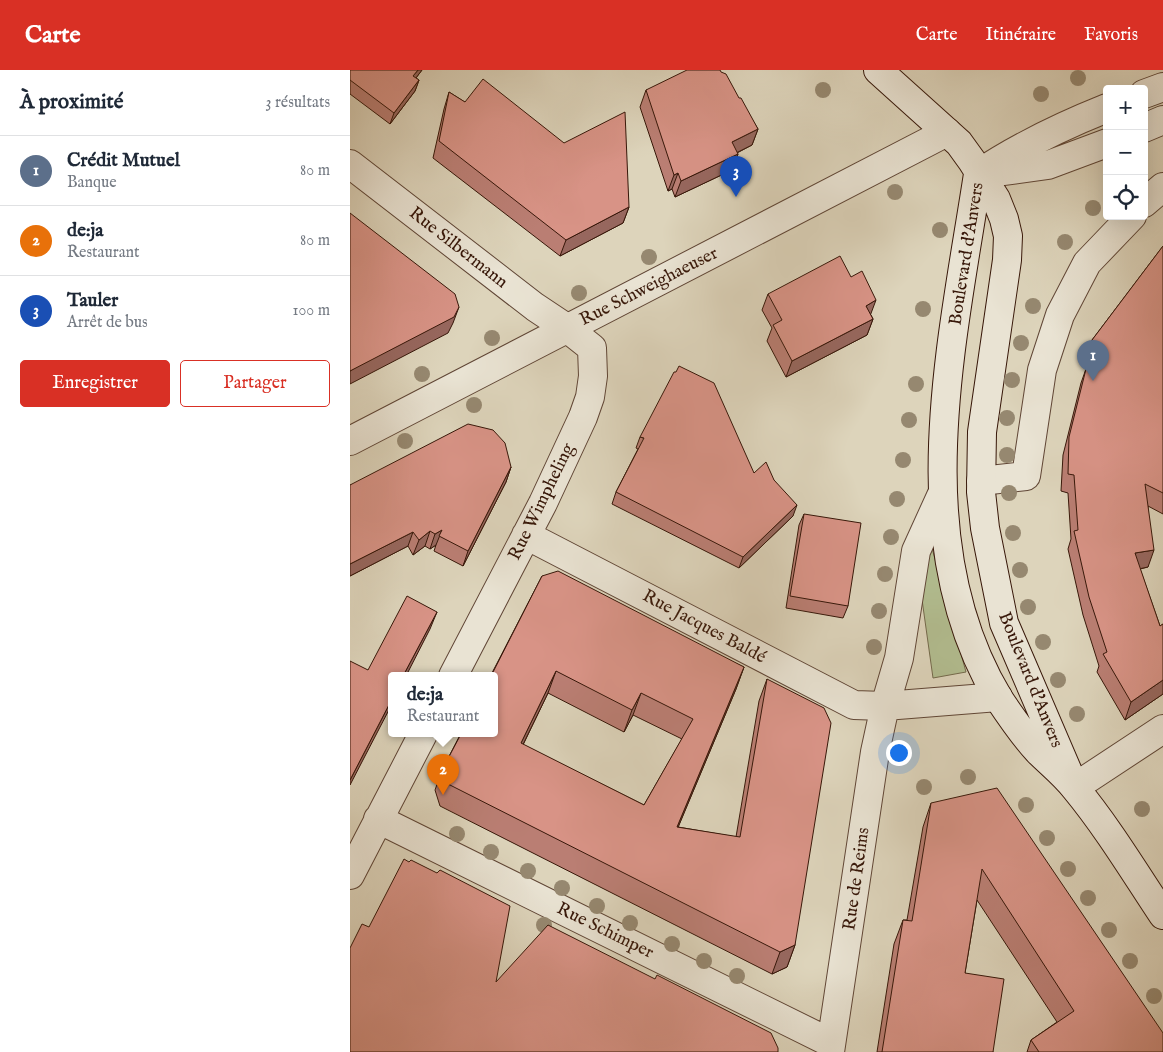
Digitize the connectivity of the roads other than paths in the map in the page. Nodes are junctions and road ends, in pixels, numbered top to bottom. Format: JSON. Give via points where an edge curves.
{"nodes":[{"id":1,"x":878,"y":70,"type":"edge"},
{"id":2,"x":1163,"y":87,"type":"edge"},
{"id":3,"x":1148,"y":93,"type":"edge"},
{"id":4,"x":1103,"y":110,"type":"edge"},
{"id":5,"x":1163,"y":120,"type":"edge"},
{"id":6,"x":1148,"y":126,"type":"edge"},
{"id":7,"x":947,"y":132,"type":"junction"},
{"id":8,"x":1103,"y":144,"type":"edge"},
{"id":9,"x":350,"y":164,"type":"edge"},
{"id":10,"x":978,"y":174,"type":"junction"},
{"id":11,"x":1163,"y":187,"type":"edge"},
{"id":12,"x":1148,"y":200,"type":"edge"},
{"id":13,"x":1128,"y":220,"type":"edge"},
{"id":14,"x":568,"y":328,"type":"junction"},
{"id":15,"x":350,"y":441,"type":"edge"},
{"id":16,"x":981,"y":481,"type":"junction"},
{"id":17,"x":942,"y":496,"type":"junction"},
{"id":18,"x":526,"y":535,"type":"junction"},
{"id":19,"x":455,"y":672,"type":"edge"},
{"id":20,"x":998,"y":697,"type":"junction"},
{"id":21,"x":885,"y":706,"type":"junction"},
{"id":22,"x":1163,"y":729,"type":"edge"},
{"id":23,"x":421,"y":737,"type":"edge"},
{"id":24,"x":1075,"y":787,"type":"junction"},
{"id":25,"x":378,"y":819,"type":"junction"},
{"id":26,"x":350,"y":875,"type":"edge"},
{"id":27,"x":1163,"y":915,"type":"edge"},
{"id":28,"x":830,"y":1048,"type":"edge"}],
"edges":[{"from":1,"to":7,"type":"street"},
{"from":2,"to":3,"type":"street"},
{"from":4,"to":10,"type":"street","via":[[1008,154]]},
{"from":5,"to":6,"type":"street"},
{"from":7,"to":10,"type":"street","via":[[959,143]]},
{"from":7,"to":14,"type":"street","name":"Rue Schweighaeuser"},
{"from":8,"to":10,"type":"street","via":[[1048,164],[1017,171]]},
{"from":9,"to":14,"type":"street","name":"Rue Silbermann","via":[[535,308]]},
{"from":10,"to":16,"type":"street","name":"Boulevard d'Anvers","via":[[996,198],[1008,236],[983,425]]},
{"from":10,"to":17,"type":"street","name":"Boulevard d'Anvers","via":[[949,375]]},
{"from":11,"to":12,"type":"street"},
{"from":13,"to":16,"type":"street","via":[[1087,263],[1060,315],[1042,370],[1026,476]]},
{"from":14,"to":15,"type":"street","name":"Rue Schweighaeuser"},
{"from":14,"to":18,"type":"street","name":"Rue Wimpheling","via":[[592,348],[590,397]]},
{"from":16,"to":24,"type":"street","name":"Boulevard d'Anvers","via":[[985,528],[1004,622]]},
{"from":17,"to":20,"type":"street","name":"Boulevard d'Anvers","via":[[947,547],[965,625]]},
{"from":17,"to":21,"type":"street","name":"Boulevard d'Anvers","via":[[911,569],[899,658]]},
{"from":18,"to":19,"type":"street","name":"Rue Wimpheling"},
{"from":18,"to":21,"type":"street","name":"Rue Jacques Baldé","via":[[854,705]]},
{"from":20,"to":21,"type":"street","name":"Boulevard d'Anvers"},
{"from":20,"to":24,"type":"street","name":"Boulevard d'Anvers","via":[[1022,732]]},
{"from":21,"to":28,"type":"street","name":"Rue de Reims","via":[[875,752]]},
{"from":22,"to":24,"type":"street"},
{"from":23,"to":25,"type":"street"},
{"from":24,"to":27,"type":"street","name":"Boulevard d'Anvers"},
{"from":25,"to":26,"type":"street"},
{"from":25,"to":28,"type":"street","name":"Rue Schimper"}]}
